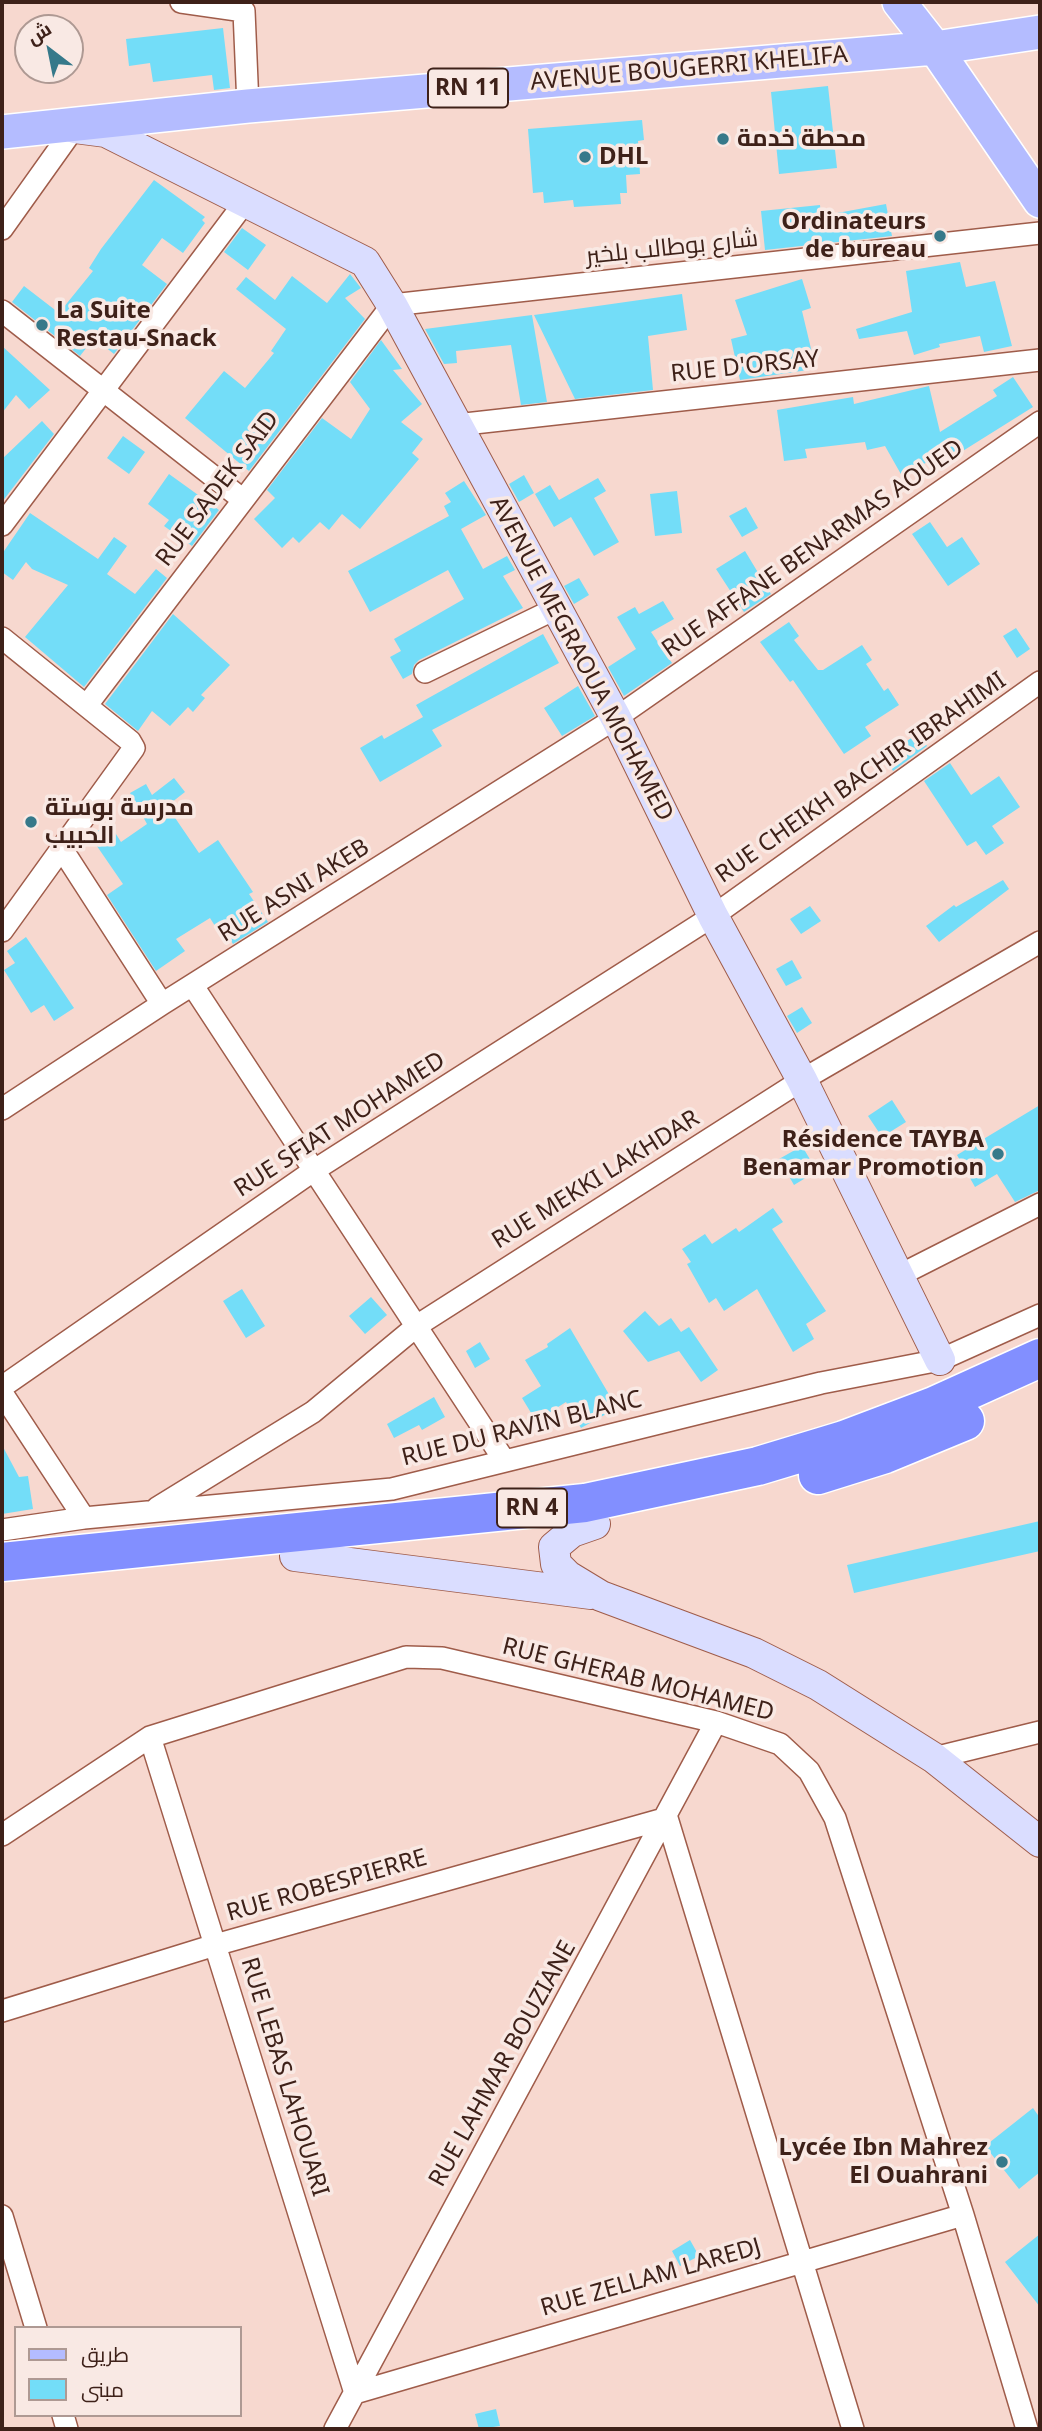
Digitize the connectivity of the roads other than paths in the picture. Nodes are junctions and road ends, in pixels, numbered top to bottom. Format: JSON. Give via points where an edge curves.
{"nodes":[{"id":1,"x":181,"y":2,"type":"edge"},
{"id":2,"x":899,"y":2,"type":"edge"},
{"id":3,"x":249,"y":6,"type":"edge"},
{"id":4,"x":1040,"y":32,"type":"edge"},
{"id":5,"x":935,"y":48,"type":"junction"},
{"id":6,"x":248,"y":106,"type":"junction"},
{"id":7,"x":67,"y":127,"type":"junction"},
{"id":8,"x":2,"y":132,"type":"edge"},
{"id":9,"x":1040,"y":201,"type":"edge"},
{"id":10,"x":245,"y":202,"type":"junction"},
{"id":11,"x":2,"y":229,"type":"edge"},
{"id":12,"x":1040,"y":233,"type":"edge"},
{"id":13,"x":392,"y":306,"type":"junction"},
{"id":14,"x":2,"y":312,"type":"edge"},
{"id":15,"x":1040,"y":360,"type":"edge"},
{"id":16,"x":105,"y":392,"type":"junction"},
{"id":17,"x":1040,"y":422,"type":"edge"},
{"id":18,"x":456,"y":425,"type":"junction"},
{"id":19,"x":242,"y":499,"type":"junction"},
{"id":20,"x":2,"y":525,"type":"edge"},
{"id":21,"x":557,"y":608,"type":"junction"},
{"id":22,"x":2,"y":638,"type":"edge"},
{"id":23,"x":425,"y":672,"type":"dead end"},
{"id":24,"x":1040,"y":682,"type":"edge"},
{"id":25,"x":87,"y":705,"type":"junction"},
{"id":26,"x":616,"y":719,"type":"junction"},
{"id":27,"x":62,"y":849,"type":"junction"},
{"id":28,"x":713,"y":916,"type":"junction"},
{"id":29,"x":2,"y":931,"type":"edge"},
{"id":30,"x":1040,"y":942,"type":"edge"},
{"id":31,"x":193,"y":986,"type":"junction"},
{"id":32,"x":162,"y":1004,"type":"junction"},
{"id":33,"x":802,"y":1080,"type":"junction"},
{"id":34,"x":2,"y":1109,"type":"edge"},
{"id":35,"x":313,"y":1171,"type":"junction"},
{"id":36,"x":1040,"y":1204,"type":"edge"},
{"id":37,"x":900,"y":1275,"type":"junction"},
{"id":38,"x":1040,"y":1315,"type":"edge"},
{"id":39,"x":418,"y":1325,"type":"junction"},
{"id":40,"x":1040,"y":1358,"type":"edge"},
{"id":41,"x":940,"y":1360,"type":"junction"},
{"id":42,"x":1040,"y":1386,"type":"edge"},
{"id":43,"x":2,"y":1387,"type":"edge"},
{"id":44,"x":2,"y":1393,"type":"edge"},
{"id":45,"x":504,"y":1460,"type":"junction"},
{"id":46,"x":152,"y":1511,"type":"junction"},
{"id":47,"x":84,"y":1518,"type":"junction"},
{"id":48,"x":595,"y":1524,"type":"junction"},
{"id":49,"x":2,"y":1530,"type":"edge"},
{"id":50,"x":295,"y":1556,"type":"junction"},
{"id":51,"x":2,"y":1562,"type":"edge"},
{"id":52,"x":2,"y":1585,"type":"edge"},
{"id":53,"x":601,"y":1596,"type":"junction"},
{"id":54,"x":716,"y":1723,"type":"junction"},
{"id":55,"x":1040,"y":1732,"type":"edge"},
{"id":56,"x":150,"y":1737,"type":"junction"},
{"id":57,"x":934,"y":1758,"type":"junction"},
{"id":58,"x":667,"y":1818,"type":"junction"},
{"id":59,"x":2,"y":1835,"type":"edge"},
{"id":60,"x":1040,"y":1842,"type":"edge"},
{"id":61,"x":215,"y":1945,"type":"junction"},
{"id":62,"x":2,"y":2011,"type":"edge"},
{"id":63,"x":963,"y":2215,"type":"junction"},
{"id":64,"x":2,"y":2216,"type":"edge"},
{"id":65,"x":800,"y":2262,"type":"junction"},
{"id":66,"x":35,"y":2326,"type":"edge"},
{"id":67,"x":355,"y":2393,"type":"junction"},
{"id":68,"x":335,"y":2429,"type":"edge"},
{"id":69,"x":853,"y":2429,"type":"edge"},
{"id":70,"x":1027,"y":2429,"type":"edge"}],
"edges":[{"from":1,"to":3,"type":"street"},
{"from":2,"to":5,"type":"main road"},
{"from":3,"to":6,"type":"street"},
{"from":4,"to":5,"type":"main road","name":"AVENUE BOUGERRI KHELIFA","number":"RN 11"},
{"from":5,"to":6,"type":"main road","name":"AVENUE BOUGERRI KHELIFA","number":"RN 11"},
{"from":5,"to":9,"type":"main road"},
{"from":6,"to":7,"type":"main road","name":"AVENUE BOUGERRI KHELIFA","number":"RN 11"},
{"from":7,"to":8,"type":"main road","name":"AVENUE BOUGERRI KHELIFA","number":"RN 11"},
{"from":7,"to":10,"type":"street","name":"AVENUE MEGRAOUA MOHAMED","via":[[106,132]]},
{"from":7,"to":11,"type":"street"},
{"from":10,"to":13,"type":"street","name":"AVENUE MEGRAOUA MOHAMED","via":[[365,262]]},
{"from":10,"to":16,"type":"street"},
{"from":12,"to":13,"type":"street","name":"شارع بوطالب بلخير"},
{"from":13,"to":18,"type":"street","name":"AVENUE MEGRAOUA MOHAMED"},
{"from":13,"to":19,"type":"street","name":"RUE SADEK SAID"},
{"from":14,"to":16,"type":"street"},
{"from":15,"to":18,"type":"street","name":"RUE D'ORSAY"},
{"from":16,"to":19,"type":"street"},
{"from":16,"to":20,"type":"street"},
{"from":17,"to":26,"type":"street","name":"RUE AFFANE BENARMAS AOUED"},
{"from":18,"to":21,"type":"street","name":"AVENUE MEGRAOUA MOHAMED"},
{"from":19,"to":25,"type":"street","name":"RUE SADEK SAID"},
{"from":21,"to":23,"type":"street"},
{"from":21,"to":26,"type":"street","name":"AVENUE MEGRAOUA MOHAMED"},
{"from":22,"to":25,"type":"street"},
{"from":24,"to":28,"type":"street","name":"RUE CHEIKH BACHIR IBRAHIMI"},
{"from":25,"to":27,"type":"street","via":[[134,748]]},
{"from":26,"to":28,"type":"street","name":"AVENUE MEGRAOUA MOHAMED"},
{"from":26,"to":31,"type":"street","name":"RUE ASNI AKEB"},
{"from":27,"to":29,"type":"street"},
{"from":27,"to":32,"type":"street"},
{"from":28,"to":33,"type":"street","name":"AVENUE MEGRAOUA MOHAMED"},
{"from":28,"to":35,"type":"street","name":"RUE SFIAT MOHAMED"},
{"from":30,"to":33,"type":"street","name":"RUE MEKKI LAKHDAR"},
{"from":31,"to":32,"type":"street","name":"RUE ASNI AKEB"},
{"from":31,"to":35,"type":"street"},
{"from":32,"to":34,"type":"street","name":"RUE ASNI AKEB"},
{"from":33,"to":37,"type":"street","name":"AVENUE MEGRAOUA MOHAMED"},
{"from":33,"to":39,"type":"street","name":"RUE MEKKI LAKHDAR"},
{"from":35,"to":39,"type":"street"},
{"from":35,"to":43,"type":"street","name":"RUE SFIAT MOHAMED"},
{"from":36,"to":37,"type":"street"},
{"from":37,"to":41,"type":"street","name":"AVENUE MEGRAOUA MOHAMED"},
{"from":38,"to":41,"type":"street","name":"RUE DU RAVIN BLANC"},
{"from":39,"to":45,"type":"street"},
{"from":39,"to":46,"type":"street","name":"RUE MEKKI LAKHDAR","via":[[313,1412]]},
{"from":40,"to":51,"type":"highway","number":"RN 4","via":[[844,1440],[758,1466],[598,1501]]},
{"from":41,"to":45,"type":"street","name":"RUE DU RAVIN BLANC","via":[[821,1383]]},
{"from":42,"to":48,"type":"highway","number":"RN 4","via":[[885,1454],[811,1478],[715,1503]]},
{"from":44,"to":47,"type":"street"},
{"from":45,"to":46,"type":"street","name":"RUE DU RAVIN BLANC","via":[[392,1489]]},
{"from":46,"to":47,"type":"street","name":"RUE DU RAVIN BLANC"},
{"from":47,"to":49,"type":"street","name":"RUE DU RAVIN BLANC"},
{"from":48,"to":50,"type":"highway","number":"RN 4"},
{"from":48,"to":53,"type":"street","via":[[562,1538],[554,1547],[553,1558],[561,1570]]},
{"from":50,"to":52,"type":"highway","number":"RN 4"},
{"from":50,"to":53,"type":"street"},
{"from":53,"to":57,"type":"street","via":[[754,1653],[818,1685]]},
{"from":54,"to":56,"type":"street","name":"RUE GHERAB MOHAMED","via":[[419,1656]]},
{"from":54,"to":58,"type":"street","name":"RUE LAHMAR BOUZIANE"},
{"from":54,"to":63,"type":"street","name":"RUE GHERAB MOHAMED","via":[[780,1744],[809,1771],[835,1818]]},
{"from":55,"to":57,"type":"street"},
{"from":56,"to":59,"type":"street","name":"RUE GHERAB MOHAMED"},
{"from":56,"to":61,"type":"street","name":"RUE LEBAS LAHOUARI"},
{"from":57,"to":60,"type":"street"},
{"from":58,"to":61,"type":"street","name":"RUE ROBESPIERRE"},
{"from":58,"to":65,"type":"street"},
{"from":58,"to":67,"type":"street","name":"RUE LAHMAR BOUZIANE"},
{"from":61,"to":62,"type":"street","name":"RUE ROBESPIERRE"},
{"from":61,"to":67,"type":"street","name":"RUE LEBAS LAHOUARI"},
{"from":63,"to":65,"type":"street","name":"RUE ZELLAM LAREDJ"},
{"from":63,"to":70,"type":"street","name":"RUE GHERAB MOHAMED"},
{"from":64,"to":66,"type":"street"},
{"from":65,"to":67,"type":"street","name":"RUE ZELLAM LAREDJ"},
{"from":65,"to":69,"type":"street"},
{"from":67,"to":68,"type":"street","name":"RUE LAHMAR BOUZIANE"}]}
